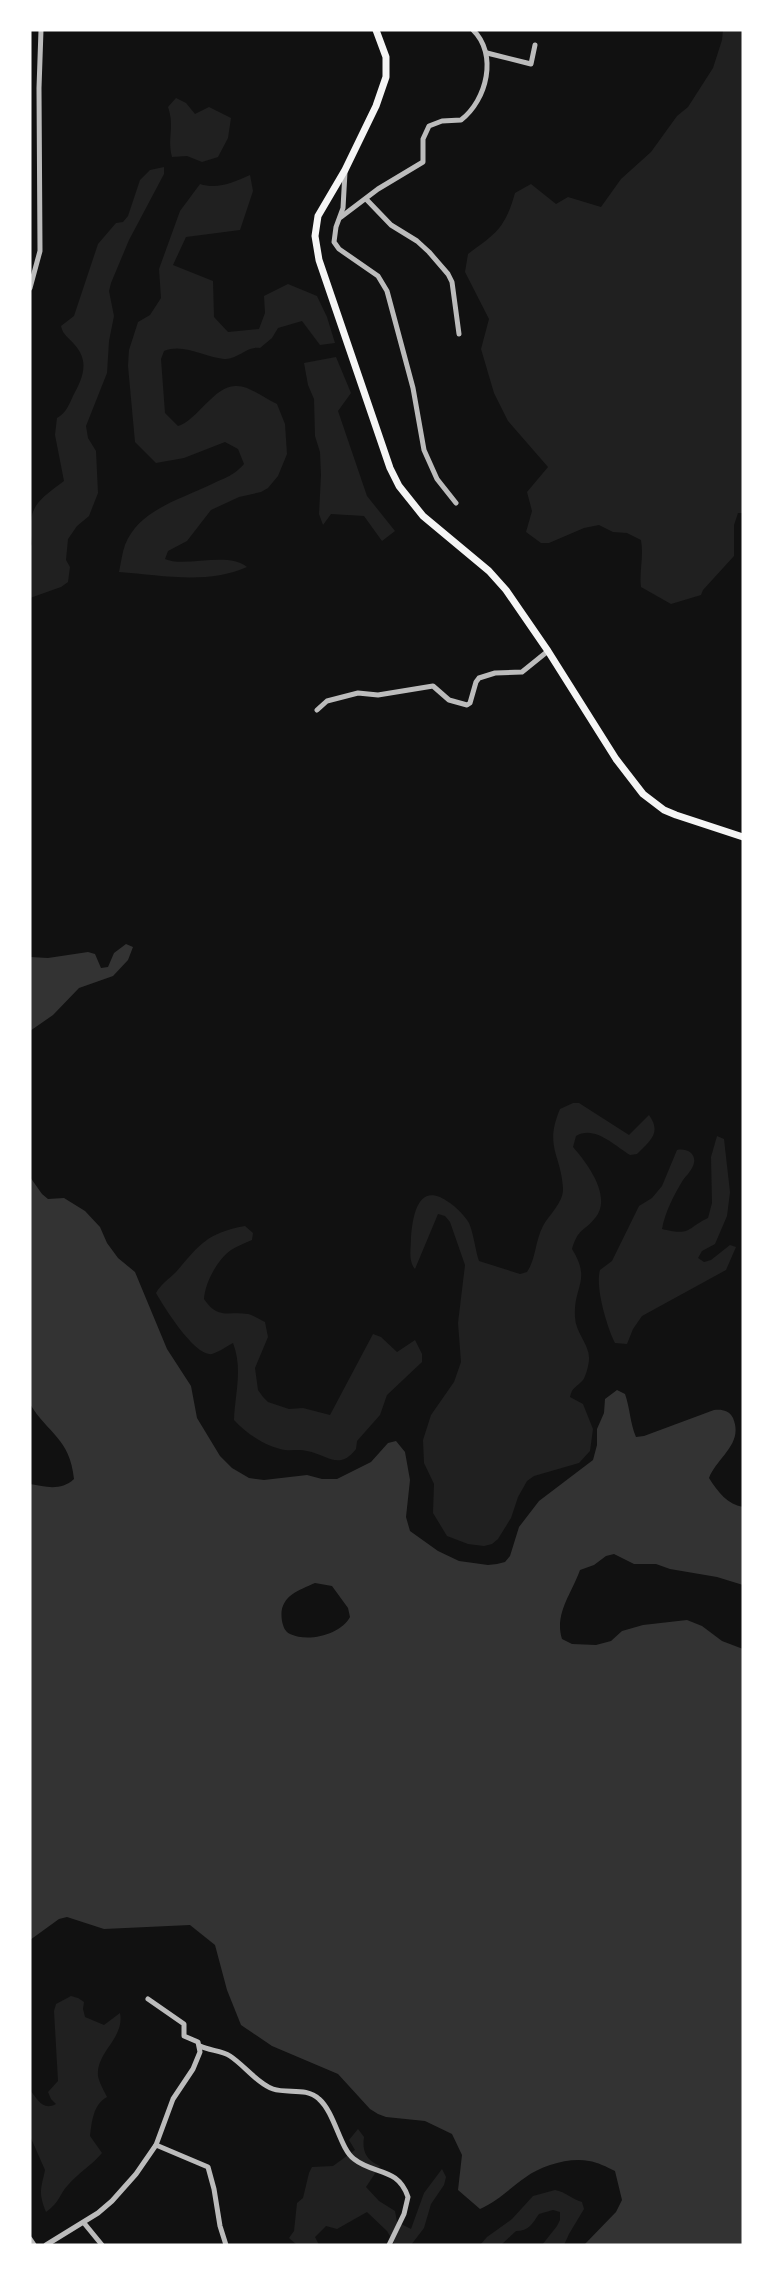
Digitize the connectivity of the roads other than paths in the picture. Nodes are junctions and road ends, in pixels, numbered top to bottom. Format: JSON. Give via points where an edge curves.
{"nodes":[{"id":1,"x":41,"y":30,"type":"edge"},
{"id":2,"x":376,"y":30,"type":"edge"},
{"id":3,"x":473,"y":30,"type":"edge"},
{"id":4,"x":535,"y":45,"type":"dead end"},
{"id":5,"x":487,"y":53,"type":"junction"},
{"id":6,"x":345,"y":170,"type":"junction"},
{"id":7,"x":366,"y":199,"type":"junction"},
{"id":8,"x":341,"y":217,"type":"junction"},
{"id":9,"x":30,"y":288,"type":"edge"},
{"id":10,"x":459,"y":334,"type":"dead end"},
{"id":11,"x":456,"y":503,"type":"dead end"},
{"id":12,"x":548,"y":651,"type":"junction"},
{"id":13,"x":317,"y":710,"type":"dead end"},
{"id":14,"x":743,"y":837,"type":"edge"},
{"id":15,"x":148,"y":1999,"type":"dead end"},
{"id":16,"x":200,"y":2046,"type":"junction"},
{"id":17,"x":156,"y":2146,"type":"junction"},
{"id":18,"x":84,"y":2223,"type":"junction"},
{"id":19,"x":30,"y":2239,"type":"edge"},
{"id":20,"x":34,"y":2245,"type":"edge"},
{"id":21,"x":46,"y":2245,"type":"edge"},
{"id":22,"x":102,"y":2245,"type":"edge"},
{"id":23,"x":226,"y":2245,"type":"edge"},
{"id":24,"x":389,"y":2245,"type":"edge"}],
"edges":[{"from":1,"to":9,"type":"street","via":[[40,251]]},
{"from":2,"to":6,"type":"main road","via":[[386,57],[386,77]]},
{"from":3,"to":5,"type":"street"},
{"from":4,"to":5,"type":"street","via":[[530,64]]},
{"from":5,"to":7,"type":"street","via":[[484,85],[467,116],[429,126],[423,139],[423,162]]},
{"from":6,"to":8,"type":"street"},
{"from":6,"to":12,"type":"main road","via":[[318,216],[316,246],[390,468],[423,516],[506,590]]},
{"from":7,"to":8,"type":"street"},
{"from":7,"to":10,"type":"street","via":[[391,225],[421,244],[448,274]]},
{"from":8,"to":11,"type":"street","via":[[334,242],[377,276],[387,291],[424,450]]},
{"from":12,"to":13,"type":"street","via":[[522,672],[480,678],[467,705],[449,700],[433,687],[378,695],[358,693],[326,701]]},
{"from":12,"to":14,"type":"main road","via":[[643,794],[664,810]]},
{"from":15,"to":16,"type":"street","via":[[184,2024],[184,2036]]},
{"from":16,"to":17,"type":"street"},
{"from":16,"to":24,"type":"street","via":[[231,2056],[271,2088],[304,2091],[318,2098],[350,2156],[393,2175],[408,2197]]},
{"from":17,"to":18,"type":"street","via":[[112,2201]]},
{"from":17,"to":23,"type":"street","via":[[208,2167]]},
{"from":18,"to":21,"type":"street"},
{"from":18,"to":22,"type":"street"},
{"from":19,"to":20,"type":"street"}]}
